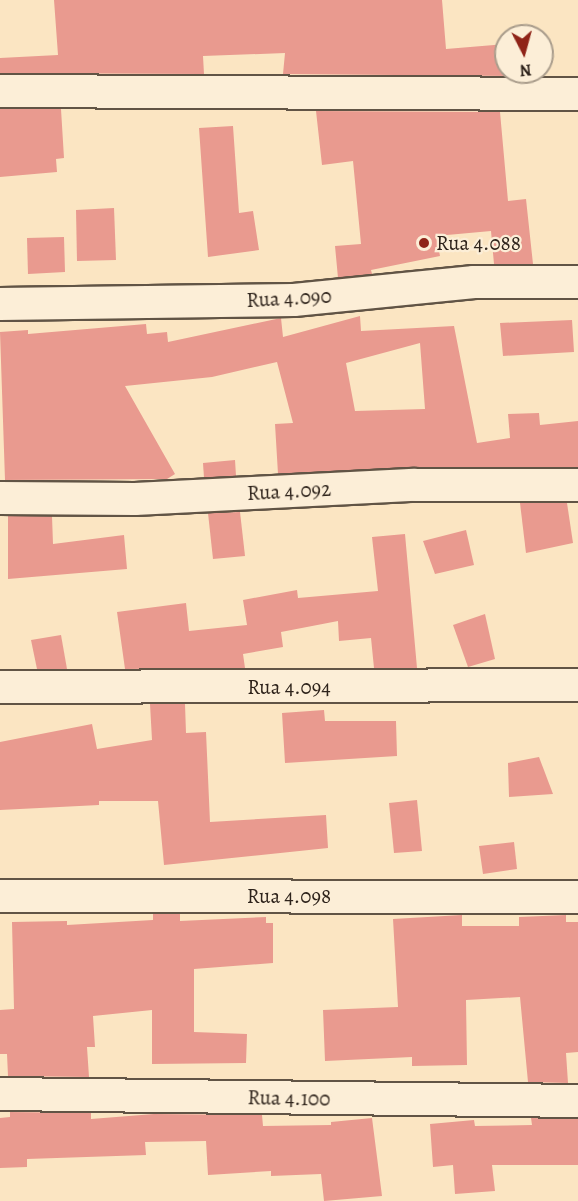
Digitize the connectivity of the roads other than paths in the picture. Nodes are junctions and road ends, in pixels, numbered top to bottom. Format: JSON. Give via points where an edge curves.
{"nodes":[{"id":1,"x":0,"y":91,"type":"edge"},
{"id":2,"x":578,"y":94,"type":"edge"},
{"id":3,"x":578,"y":282,"type":"edge"},
{"id":4,"x":0,"y":304,"type":"edge"},
{"id":5,"x":578,"y":485,"type":"edge"},
{"id":6,"x":0,"y":498,"type":"edge"},
{"id":7,"x":578,"y":686,"type":"edge"},
{"id":8,"x":0,"y":687,"type":"edge"},
{"id":9,"x":0,"y":896,"type":"edge"},
{"id":10,"x":578,"y":897,"type":"edge"},
{"id":11,"x":0,"y":1094,"type":"edge"},
{"id":12,"x":578,"y":1101,"type":"edge"}],
"edges":[{"from":1,"to":2,"type":"street"},
{"from":3,"to":4,"type":"street","name":"Rua 4.090","via":[[474,282],[294,300]]},
{"from":5,"to":6,"type":"street","name":"Rua 4.092","via":[[415,485],[135,499]]},
{"from":7,"to":8,"type":"street","name":"Rua 4.094"},
{"from":9,"to":10,"type":"street","name":"Rua 4.098"},
{"from":11,"to":12,"type":"street","name":"Rua 4.100"}]}
